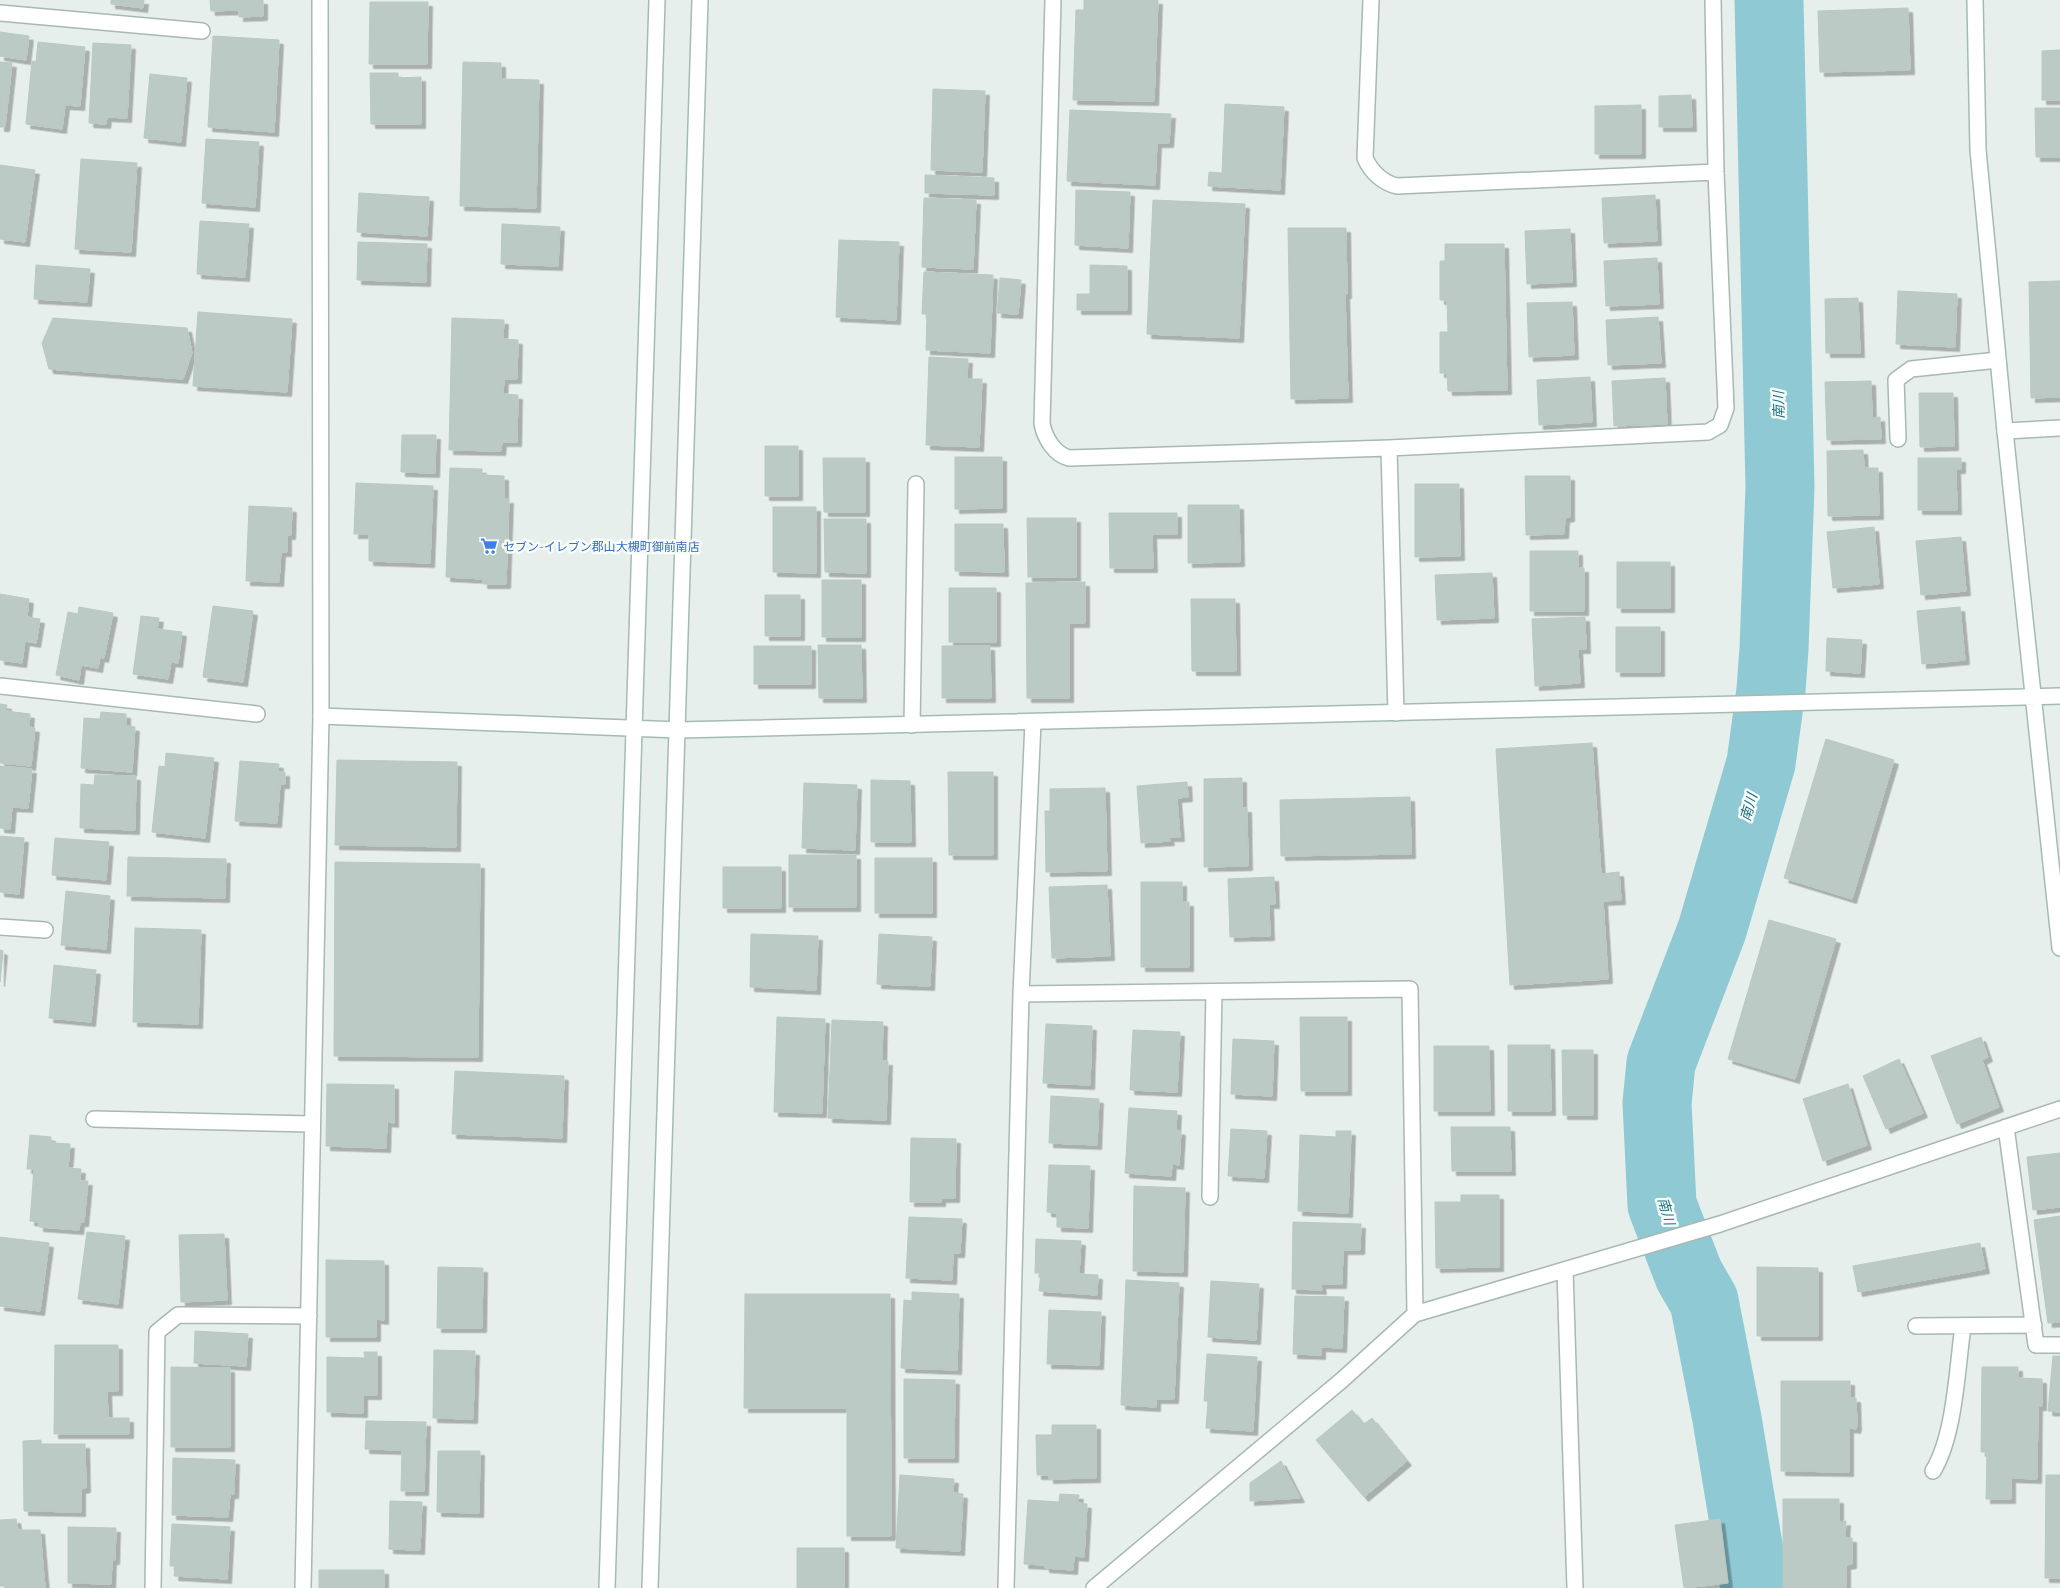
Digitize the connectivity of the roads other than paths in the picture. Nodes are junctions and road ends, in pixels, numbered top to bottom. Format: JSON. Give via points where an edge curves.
{"nodes":[{"id":1,"x":320,"y":0,"type":"edge"},
{"id":2,"x":657,"y":0,"type":"edge"},
{"id":3,"x":700,"y":0,"type":"edge"},
{"id":4,"x":1053,"y":0,"type":"edge"},
{"id":5,"x":1371,"y":0,"type":"edge"},
{"id":6,"x":1713,"y":0,"type":"edge"},
{"id":7,"x":1975,"y":0,"type":"edge"},
{"id":8,"x":0,"y":14,"type":"edge"},
{"id":9,"x":202,"y":31,"type":"dead end"},
{"id":10,"x":1716,"y":172,"type":"junction"},
{"id":11,"x":1998,"y":360,"type":"junction"},
{"id":12,"x":2060,"y":428,"type":"edge"},
{"id":13,"x":2005,"y":431,"type":"junction"},
{"id":14,"x":1898,"y":439,"type":"dead end"},
{"id":15,"x":1389,"y":448,"type":"junction"},
{"id":16,"x":916,"y":484,"type":"dead end"},
{"id":17,"x":0,"y":686,"type":"edge"},
{"id":18,"x":2060,"y":696,"type":"edge"},
{"id":19,"x":2034,"y":697,"type":"junction"},
{"id":20,"x":1396,"y":713,"type":"junction"},
{"id":21,"x":257,"y":714,"type":"dead end"},
{"id":22,"x":320,"y":716,"type":"junction"},
{"id":23,"x":1033,"y":722,"type":"junction"},
{"id":24,"x":912,"y":725,"type":"junction"},
{"id":25,"x":635,"y":728,"type":"junction"},
{"id":26,"x":678,"y":730,"type":"junction"},
{"id":27,"x":0,"y":927,"type":"edge"},
{"id":28,"x":45,"y":930,"type":"dead end"},
{"id":29,"x":2060,"y":948,"type":"edge"},
{"id":30,"x":1214,"y":992,"type":"junction"},
{"id":31,"x":1021,"y":994,"type":"junction"},
{"id":32,"x":2060,"y":1110,"type":"edge"},
{"id":33,"x":94,"y":1118,"type":"dead end"},
{"id":34,"x":312,"y":1124,"type":"junction"},
{"id":35,"x":2006,"y":1127,"type":"junction"},
{"id":36,"x":1210,"y":1197,"type":"dead end"},
{"id":37,"x":1565,"y":1270,"type":"junction"},
{"id":38,"x":1415,"y":1314,"type":"junction"},
{"id":39,"x":309,"y":1316,"type":"junction"},
{"id":40,"x":2034,"y":1325,"type":"junction"},
{"id":41,"x":1916,"y":1326,"type":"dead end"},
{"id":42,"x":1962,"y":1326,"type":"junction"},
{"id":43,"x":2060,"y":1345,"type":"edge"},
{"id":44,"x":1933,"y":1471,"type":"dead end"},
{"id":45,"x":153,"y":1588,"type":"edge"},
{"id":46,"x":303,"y":1588,"type":"edge"},
{"id":47,"x":607,"y":1588,"type":"edge"},
{"id":48,"x":650,"y":1588,"type":"edge"},
{"id":49,"x":1006,"y":1588,"type":"edge"},
{"id":50,"x":1094,"y":1588,"type":"edge"},
{"id":51,"x":1575,"y":1588,"type":"edge"}],
"edges":[{"from":1,"to":22,"type":"street"},
{"from":2,"to":25,"type":"street"},
{"from":3,"to":26,"type":"street"},
{"from":4,"to":15,"type":"street","via":[[1042,424],[1045,436],[1060,456],[1069,458]]},
{"from":5,"to":10,"type":"street","via":[[1365,158],[1369,168],[1387,184]]},
{"from":6,"to":10,"type":"street"},
{"from":7,"to":11,"type":"street","via":[[1978,150]]},
{"from":8,"to":9,"type":"street"},
{"from":10,"to":15,"type":"street","via":[[1726,408],[1720,424],[1708,432]]},
{"from":11,"to":13,"type":"street"},
{"from":11,"to":14,"type":"street","via":[[1911,368],[1903,374],[1896,380]]},
{"from":12,"to":13,"type":"street"},
{"from":13,"to":19,"type":"street"},
{"from":15,"to":20,"type":"street"},
{"from":16,"to":24,"type":"street"},
{"from":17,"to":21,"type":"street"},
{"from":18,"to":19,"type":"street"},
{"from":19,"to":20,"type":"street"},
{"from":19,"to":29,"type":"street"},
{"from":20,"to":23,"type":"street"},
{"from":22,"to":25,"type":"street"},
{"from":22,"to":34,"type":"street"},
{"from":23,"to":24,"type":"street"},
{"from":23,"to":31,"type":"street"},
{"from":24,"to":26,"type":"street"},
{"from":25,"to":26,"type":"street"},
{"from":25,"to":47,"type":"street"},
{"from":26,"to":48,"type":"street"},
{"from":27,"to":28,"type":"street"},
{"from":30,"to":31,"type":"street"},
{"from":30,"to":36,"type":"street"},
{"from":30,"to":38,"type":"street","via":[[1410,990]]},
{"from":31,"to":49,"type":"street"},
{"from":32,"to":35,"type":"street"},
{"from":33,"to":34,"type":"street"},
{"from":34,"to":39,"type":"street"},
{"from":35,"to":37,"type":"street","via":[[1720,1224]]},
{"from":35,"to":40,"type":"street"},
{"from":37,"to":38,"type":"street"},
{"from":37,"to":51,"type":"street"},
{"from":38,"to":50,"type":"street","via":[[1342,1380]]},
{"from":39,"to":45,"type":"street","via":[[178,1315],[158,1332]]},
{"from":39,"to":46,"type":"street"},
{"from":40,"to":42,"type":"street"},
{"from":40,"to":43,"type":"street","via":[[2036,1345]]},
{"from":41,"to":42,"type":"street"},
{"from":42,"to":44,"type":"street","via":[[1948,1436]]}]}
